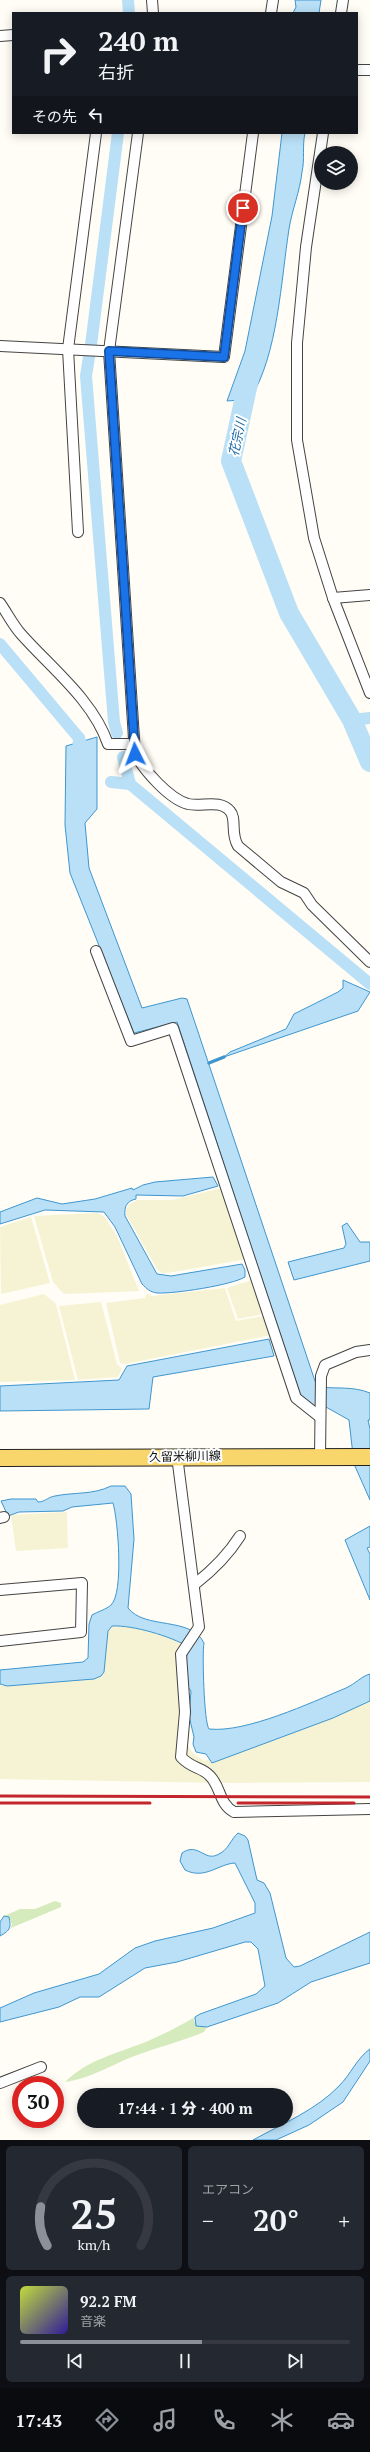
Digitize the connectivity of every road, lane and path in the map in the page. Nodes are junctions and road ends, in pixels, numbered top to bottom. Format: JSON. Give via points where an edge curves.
{"nodes":[{"id":1,"x":152,"y":0,"type":"edge"},
{"id":2,"x":273,"y":0,"type":"edge"},
{"id":3,"x":344,"y":0,"type":"edge"},
{"id":4,"x":153,"y":12,"type":"edge"},
{"id":5,"x":271,"y":12,"type":"edge"},
{"id":6,"x":342,"y":12,"type":"edge"},
{"id":7,"x":12,"y":35,"type":"edge"},
{"id":8,"x":0,"y":36,"type":"edge"},
{"id":9,"x":358,"y":70,"type":"edge"},
{"id":10,"x":370,"y":70,"type":"edge"},
{"id":11,"x":96,"y":134,"type":"edge"},
{"id":12,"x":138,"y":134,"type":"edge"},
{"id":13,"x":253,"y":134,"type":"edge"},
{"id":14,"x":323,"y":134,"type":"edge"},
{"id":15,"x":0,"y":346,"type":"edge"},
{"id":16,"x":68,"y":349,"type":"junction"},
{"id":17,"x":109,"y":351,"type":"junction"},
{"id":18,"x":78,"y":532,"type":"dead end"},
{"id":19,"x":370,"y":595,"type":"edge"},
{"id":20,"x":333,"y":598,"type":"junction"},
{"id":21,"x":0,"y":603,"type":"edge"},
{"id":22,"x":370,"y":693,"type":"edge"},
{"id":23,"x":134,"y":744,"type":"junction"},
{"id":24,"x":96,"y":951,"type":"dead end"},
{"id":25,"x":370,"y":962,"type":"edge"},
{"id":26,"x":370,"y":1350,"type":"edge"},
{"id":27,"x":320,"y":1417,"type":"junction"},
{"id":28,"x":177,"y":1456,"type":"junction"},
{"id":29,"x":320,"y":1456,"type":"junction"},
{"id":30,"x":370,"y":1456,"type":"edge"},
{"id":31,"x":0,"y":1458,"type":"edge"},
{"id":32,"x":240,"y":1536,"type":"dead end"},
{"id":33,"x":195,"y":1584,"type":"junction"},
{"id":34,"x":0,"y":1590,"type":"edge"},
{"id":35,"x":0,"y":1641,"type":"edge"},
{"id":36,"x":370,"y":1810,"type":"edge"},
{"id":37,"x":41,"y":2067,"type":"dead end"},
{"id":38,"x":0,"y":2083,"type":"edge"}],
"edges":[{"from":1,"to":4,"type":"street"},
{"from":2,"to":5,"type":"street"},
{"from":3,"to":6,"type":"street"},
{"from":7,"to":8,"type":"street"},
{"from":9,"to":10,"type":"street"},
{"from":11,"to":16,"type":"street"},
{"from":12,"to":17,"type":"street"},
{"from":13,"to":17,"type":"street","via":[[224,357]]},
{"from":14,"to":20,"type":"street","via":[[306,247],[297,343],[297,440],[314,538]]},
{"from":15,"to":16,"type":"street"},
{"from":16,"to":17,"type":"street"},
{"from":16,"to":18,"type":"street"},
{"from":17,"to":23,"type":"street"},
{"from":19,"to":20,"type":"street"},
{"from":20,"to":22,"type":"street"},
{"from":21,"to":23,"type":"street","via":[[20,633],[68,683],[102,724],[108,744]]},
{"from":23,"to":25,"type":"street","via":[[135,754],[141,765],[173,795],[187,803],[219,804],[229,810],[233,816],[233,838],[238,846],[281,882],[304,893],[312,905]]},
{"from":24,"to":27,"type":"street","via":[[131,1041],[172,1028],[296,1398]]},
{"from":26,"to":27,"type":"street","via":[[356,1352],[325,1365],[320,1376]]},
{"from":27,"to":29,"type":"street"},
{"from":28,"to":29,"type":"main road","name":"久留米柳川線"},
{"from":28,"to":31,"type":"main road","name":"久留米柳川線"},
{"from":28,"to":33,"type":"street"},
{"from":29,"to":30,"type":"main road","name":"久留米柳川線"},
{"from":32,"to":33,"type":"street","via":[[212,1571]]},
{"from":33,"to":36,"type":"street","via":[[199,1627],[181,1654],[185,1712],[182,1757],[189,1766],[206,1771],[212,1777],[224,1803],[234,1812]]},
{"from":34,"to":35,"type":"street","via":[[82,1583],[81,1632]]},
{"from":37,"to":38,"type":"street"}]}
